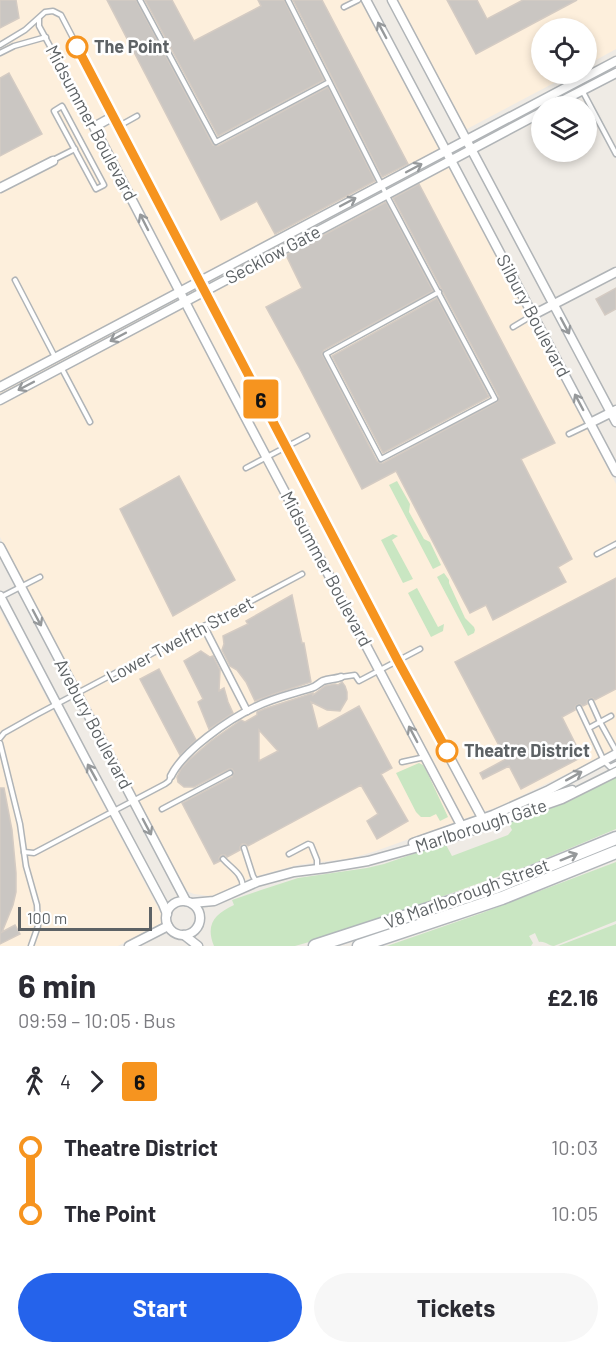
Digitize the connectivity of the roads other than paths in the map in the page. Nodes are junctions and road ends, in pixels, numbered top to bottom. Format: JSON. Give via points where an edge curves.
{"nodes":[{"id":1,"x":140,"y":0,"type":"edge"},
{"id":2,"x":288,"y":0,"type":"edge"},
{"id":3,"x":358,"y":0,"type":"edge"},
{"id":4,"x":366,"y":0,"type":"edge"},
{"id":5,"x":392,"y":0,"type":"edge"},
{"id":6,"x":344,"y":7,"type":"dead end"},
{"id":7,"x":39,"y":18,"type":"junction"},
{"id":8,"x":46,"y":38,"type":"junction"},
{"id":9,"x":0,"y":45,"type":"edge"},
{"id":10,"x":0,"y":53,"type":"edge"},
{"id":11,"x":616,"y":61,"type":"edge"},
{"id":12,"x":616,"y":73,"type":"edge"},
{"id":13,"x":329,"y":82,"type":"junction"},
{"id":14,"x":583,"y":91,"type":"junction"},
{"id":15,"x":573,"y":96,"type":"edge"},
{"id":16,"x":114,"y":116,"type":"junction"},
{"id":17,"x":137,"y":116,"type":"dead end"},
{"id":18,"x":531,"y":118,"type":"edge"},
{"id":19,"x":118,"y":126,"type":"junction"},
{"id":20,"x":94,"y":127,"type":"junction"},
{"id":21,"x":466,"y":140,"type":"junction"},
{"id":22,"x":75,"y":149,"type":"junction"},
{"id":23,"x":471,"y":149,"type":"junction"},
{"id":24,"x":446,"y":150,"type":"junction"},
{"id":25,"x":616,"y":154,"type":"edge"},
{"id":26,"x":451,"y":160,"type":"junction"},
{"id":27,"x":53,"y":161,"type":"joint"},
{"id":28,"x":381,"y":184,"type":"junction"},
{"id":29,"x":0,"y":188,"type":"edge"},
{"id":30,"x":386,"y":194,"type":"junction"},
{"id":31,"x":616,"y":272,"type":"edge"},
{"id":32,"x":15,"y":280,"type":"dead end"},
{"id":33,"x":200,"y":281,"type":"junction"},
{"id":34,"x":179,"y":291,"type":"junction"},
{"id":35,"x":205,"y":291,"type":"junction"},
{"id":36,"x":439,"y":292,"type":"junction"},
{"id":37,"x":185,"y":302,"type":"junction"},
{"id":38,"x":554,"y":305,"type":"junction"},
{"id":39,"x":533,"y":315,"type":"junction"},
{"id":40,"x":513,"y":327,"type":"dead end"},
{"id":41,"x":56,"y":358,"type":"junction"},
{"id":42,"x":61,"y":367,"type":"junction"},
{"id":43,"x":0,"y":387,"type":"edge"},
{"id":44,"x":0,"y":400,"type":"edge"},
{"id":45,"x":614,"y":411,"type":"edge"},
{"id":46,"x":90,"y":422,"type":"dead end"},
{"id":47,"x":616,"y":422,"type":"edge"},
{"id":48,"x":590,"y":423,"type":"junction"},
{"id":49,"x":569,"y":434,"type":"dead end"},
{"id":50,"x":307,"y":436,"type":"dead end"},
{"id":51,"x":286,"y":447,"type":"junction"},
{"id":52,"x":267,"y":457,"type":"junction"},
{"id":53,"x":246,"y":468,"type":"dead end"},
{"id":54,"x":616,"y":472,"type":"edge"},
{"id":55,"x":616,"y":544,"type":"edge"},
{"id":56,"x":0,"y":547,"type":"edge"},
{"id":57,"x":597,"y":554,"type":"dead end"},
{"id":58,"x":302,"y":574,"type":"dead end"},
{"id":59,"x":40,"y":577,"type":"dead end"},
{"id":60,"x":21,"y":587,"type":"junction"},
{"id":61,"x":0,"y":597,"type":"edge"},
{"id":62,"x":204,"y":627,"type":"junction"},
{"id":63,"x":420,"y":649,"type":"dead end"},
{"id":64,"x":398,"y":661,"type":"junction"},
{"id":65,"x":380,"y":670,"type":"junction"},
{"id":66,"x":341,"y":677,"type":"joint"},
{"id":67,"x":77,"y":694,"type":"junction"},
{"id":68,"x":591,"y":702,"type":"dead end"},
{"id":69,"x":57,"y":705,"type":"junction"},
{"id":70,"x":579,"y":708,"type":"dead end"},
{"id":71,"x":247,"y":711,"type":"junction"},
{"id":72,"x":611,"y":716,"type":"dead end"},
{"id":73,"x":600,"y":722,"type":"junction"},
{"id":74,"x":589,"y":728,"type":"junction"},
{"id":75,"x":0,"y":738,"type":"edge"},
{"id":76,"x":0,"y":743,"type":"edge"},
{"id":77,"x":616,"y":753,"type":"edge"},
{"id":78,"x":426,"y":757,"type":"junction"},
{"id":79,"x":604,"y":761,"type":"junction"},
{"id":80,"x":402,"y":762,"type":"dead end"},
{"id":81,"x":616,"y":764,"type":"edge"},
{"id":82,"x":616,"y":772,"type":"edge"},
{"id":83,"x":230,"y":773,"type":"dead end"},
{"id":84,"x":171,"y":777,"type":"joint"},
{"id":85,"x":133,"y":800,"type":"junction"},
{"id":86,"x":162,"y":809,"type":"dead end"},
{"id":87,"x":114,"y":810,"type":"junction"},
{"id":88,"x":503,"y":814,"type":"junction"},
{"id":89,"x":484,"y":821,"type":"junction"},
{"id":90,"x":461,"y":825,"type":"junction"},
{"id":91,"x":442,"y":837,"type":"junction"},
{"id":92,"x":616,"y":838,"type":"edge"},
{"id":93,"x":244,"y":849,"type":"dead end"},
{"id":94,"x":24,"y":852,"type":"junction"},
{"id":95,"x":616,"y":852,"type":"edge"},
{"id":96,"x":290,"y":854,"type":"dead end"},
{"id":97,"x":223,"y":860,"type":"dead end"},
{"id":98,"x":318,"y":869,"type":"junction"},
{"id":99,"x":257,"y":882,"type":"junction"},
{"id":100,"x":243,"y":888,"type":"junction"},
{"id":101,"x":214,"y":901,"type":"junction"},
{"id":102,"x":189,"y":902,"type":"junction"},
{"id":103,"x":167,"y":914,"type":"junction"},
{"id":104,"x":200,"y":920,"type":"junction"},
{"id":105,"x":168,"y":926,"type":"junction"},
{"id":106,"x":196,"y":929,"type":"junction"},
{"id":107,"x":184,"y":935,"type":"junction"},
{"id":108,"x":31,"y":946,"type":"edge"},
{"id":109,"x":129,"y":946,"type":"edge"},
{"id":110,"x":198,"y":946,"type":"edge"},
{"id":111,"x":315,"y":946,"type":"edge"},
{"id":112,"x":359,"y":946,"type":"edge"}],
"edges":[{"from":1,"to":13,"type":"lane","via":[[216,142]]},
{"from":2,"to":13,"type":"lane"},
{"from":3,"to":6,"type":"lane"},
{"from":24,"to":4,"type":"street","one_way":true},
{"from":5,"to":21,"type":"street"},
{"from":7,"to":8,"type":"lane","name":"Midsummer Boulevard"},
{"from":7,"to":9,"type":"lane"},
{"from":7,"to":16,"type":"lane","name":"Midsummer Boulevard","via":[[45,12],[61,15]]},
{"from":8,"to":10,"type":"lane"},
{"from":8,"to":20,"type":"lane","name":"Midsummer Boulevard"},
{"from":11,"to":21,"type":"street"},
{"from":12,"to":14,"type":"street"},
{"from":13,"to":28,"type":"lane"},
{"from":14,"to":15,"type":"street"},
{"from":14,"to":25,"type":"lane"},
{"from":16,"to":19,"type":"street","name":"Midsummer Boulevard"},
{"from":16,"to":20,"type":"street"},
{"from":17,"to":19,"type":"lane"},
{"from":18,"to":23,"type":"street"},
{"from":19,"to":33,"type":"street","name":"Midsummer Boulevard"},
{"from":34,"to":20,"type":"street","name":"Midsummer Boulevard","one_way":true},
{"from":21,"to":23,"type":"street","name":"Silbury Boulevard"},
{"from":21,"to":24,"type":"street","name":"Secklow Gate"},
{"from":22,"to":22,"type":"lane","via":[[54,111],[62,106],[104,185],[96,189]]},
{"from":22,"to":27,"type":"lane"},
{"from":23,"to":26,"type":"street","name":"Secklow Gate"},
{"from":23,"to":38,"type":"street","name":"Silbury Boulevard"},
{"from":24,"to":26,"type":"street","name":"Silbury Boulevard"},
{"from":28,"to":24,"type":"street","name":"Secklow Gate","one_way":true},
{"from":26,"to":30,"type":"street","name":"Secklow Gate"},
{"from":26,"to":39,"type":"street","name":"Silbury Boulevard"},
{"from":27,"to":29,"type":"street"},
{"from":28,"to":30,"type":"lane"},
{"from":33,"to":28,"type":"street","name":"Secklow Gate","one_way":true},
{"from":30,"to":35,"type":"street","name":"Secklow Gate"},
{"from":30,"to":36,"type":"lane"},
{"from":31,"to":38,"type":"street"},
{"from":32,"to":41,"type":"lane"},
{"from":33,"to":34,"type":"street","name":"Secklow Gate"},
{"from":33,"to":35,"type":"street","name":"Midsummer Boulevard"},
{"from":34,"to":37,"type":"street","name":"Midsummer Boulevard"},
{"from":34,"to":41,"type":"street"},
{"from":35,"to":37,"type":"street","name":"Secklow Gate"},
{"from":35,"to":51,"type":"street","name":"Midsummer Boulevard"},
{"from":36,"to":36,"type":"lane","via":[[326,354],[381,459],[495,399]]},
{"from":37,"to":42,"type":"street","name":"Secklow Gate","one_way":true},
{"from":37,"to":52,"type":"street","name":"Midsummer Boulevard"},
{"from":38,"to":39,"type":"street"},
{"from":38,"to":45,"type":"street","name":"Silbury Boulevard","one_way":true},
{"from":39,"to":40,"type":"lane"},
{"from":48,"to":39,"type":"street","name":"Silbury Boulevard","one_way":true},
{"from":41,"to":43,"type":"street"},
{"from":42,"to":44,"type":"street","name":"Secklow Gate","one_way":true},
{"from":42,"to":46,"type":"lane"},
{"from":45,"to":47,"type":"street","name":"Silbury Boulevard"},
{"from":45,"to":48,"type":"street"},
{"from":48,"to":49,"type":"lane"},
{"from":48,"to":54,"type":"street","name":"Silbury Boulevard"},
{"from":50,"to":51,"type":"lane"},
{"from":51,"to":52,"type":"lane"},
{"from":51,"to":64,"type":"street","name":"Midsummer Boulevard"},
{"from":52,"to":53,"type":"lane"},
{"from":52,"to":65,"type":"street","name":"Midsummer Boulevard"},
{"from":55,"to":57,"type":"lane"},
{"from":56,"to":60,"type":"street","name":"Avebury Boulevard"},
{"from":58,"to":62,"type":"lane","name":"Lower Twelfth Street"},
{"from":59,"to":60,"type":"lane"},
{"from":60,"to":61,"type":"lane"},
{"from":60,"to":67,"type":"street","name":"Avebury Boulevard","one_way":true},
{"from":61,"to":69,"type":"street","name":"Avebury Boulevard"},
{"from":62,"to":67,"type":"lane","name":"Lower Twelfth Street"},
{"from":62,"to":71,"type":"street"},
{"from":63,"to":64,"type":"lane"},
{"from":64,"to":65,"type":"lane"},
{"from":64,"to":89,"type":"street","name":"Midsummer Boulevard"},
{"from":65,"to":66,"type":"lane","via":[[358,681],[355,675]]},
{"from":78,"to":65,"type":"street","name":"Midsummer Boulevard","one_way":true},
{"from":66,"to":71,"type":"street"},
{"from":67,"to":69,"type":"lane","name":"Lower Twelfth Street"},
{"from":67,"to":85,"type":"street","name":"Avebury Boulevard"},
{"from":68,"to":73,"type":"lane"},
{"from":69,"to":75,"type":"lane","name":"Lower Twelfth Street"},
{"from":87,"to":69,"type":"street","name":"Avebury Boulevard","one_way":true},
{"from":70,"to":74,"type":"lane"},
{"from":71,"to":84,"type":"street","via":[[198,745],[175,767]]},
{"from":72,"to":73,"type":"lane"},
{"from":73,"to":74,"type":"lane"},
{"from":73,"to":77,"type":"lane"},
{"from":74,"to":79,"type":"lane"},
{"from":76,"to":94,"type":"lane"},
{"from":77,"to":79,"type":"street","name":"Marlborough Gate"},
{"from":78,"to":80,"type":"lane"},
{"from":78,"to":90,"type":"street","name":"Midsummer Boulevard"},
{"from":79,"to":81,"type":"lane","via":[[610,767]]},
{"from":88,"to":79,"type":"street","name":"Marlborough Gate","one_way":true},
{"from":82,"to":88,"type":"street","name":"Marlborough Gate","via":[[562,799]]},
{"from":83,"to":86,"type":"lane"},
{"from":84,"to":85,"type":"lane"},
{"from":85,"to":87,"type":"lane"},
{"from":85,"to":102,"type":"street","name":"Avebury Boulevard","one_way":true},
{"from":87,"to":94,"type":"lane","via":[[34,853]]},
{"from":87,"to":103,"type":"street","name":"Avebury Boulevard"},
{"from":88,"to":89,"type":"street","name":"Marlborough Gate"},
{"from":88,"to":89,"type":"street","name":"Marlborough Gate","via":[[493,814]]},
{"from":89,"to":90,"type":"street","name":"Marlborough Gate"},
{"from":89,"to":91,"type":"street","name":"Marlborough Gate"},
{"from":90,"to":91,"type":"street","name":"Marlborough Gate"},
{"from":91,"to":98,"type":"street","name":"Marlborough Gate","via":[[368,861]]},
{"from":111,"to":92,"type":"main road","name":"V8 Marlborough Street","one_way":true,"via":[[496,887]]},
{"from":93,"to":99,"type":"lane"},
{"from":94,"to":108,"type":"lane","via":[[37,905],[38,926]]},
{"from":95,"to":112,"type":"main road","name":"V8 Marlborough Street","via":[[502,898]]},
{"from":96,"to":98,"type":"lane","via":[[311,845]]},
{"from":97,"to":100,"type":"lane","via":[[237,871]]},
{"from":98,"to":99,"type":"street","name":"Marlborough Gate"},
{"from":99,"to":100,"type":"street","name":"Marlborough Gate"},
{"from":100,"to":101,"type":"street","name":"Marlborough Gate"},
{"from":101,"to":102,"type":"street","name":"Marlborough Gate"},
{"from":101,"to":104,"type":"street","name":"Marlborough Gate"},
{"from":102,"to":103,"type":"street","via":[[175,903]]},
{"from":102,"to":104,"type":"street","via":[[198,908]]},
{"from":103,"to":105,"type":"street"},
{"from":104,"to":106,"type":"street"},
{"from":105,"to":107,"type":"street","via":[[174,933]]},
{"from":105,"to":109,"type":"street"},
{"from":106,"to":107,"type":"street"},
{"from":106,"to":110,"type":"street"},
{"from":107,"to":110,"type":"street"}]}
